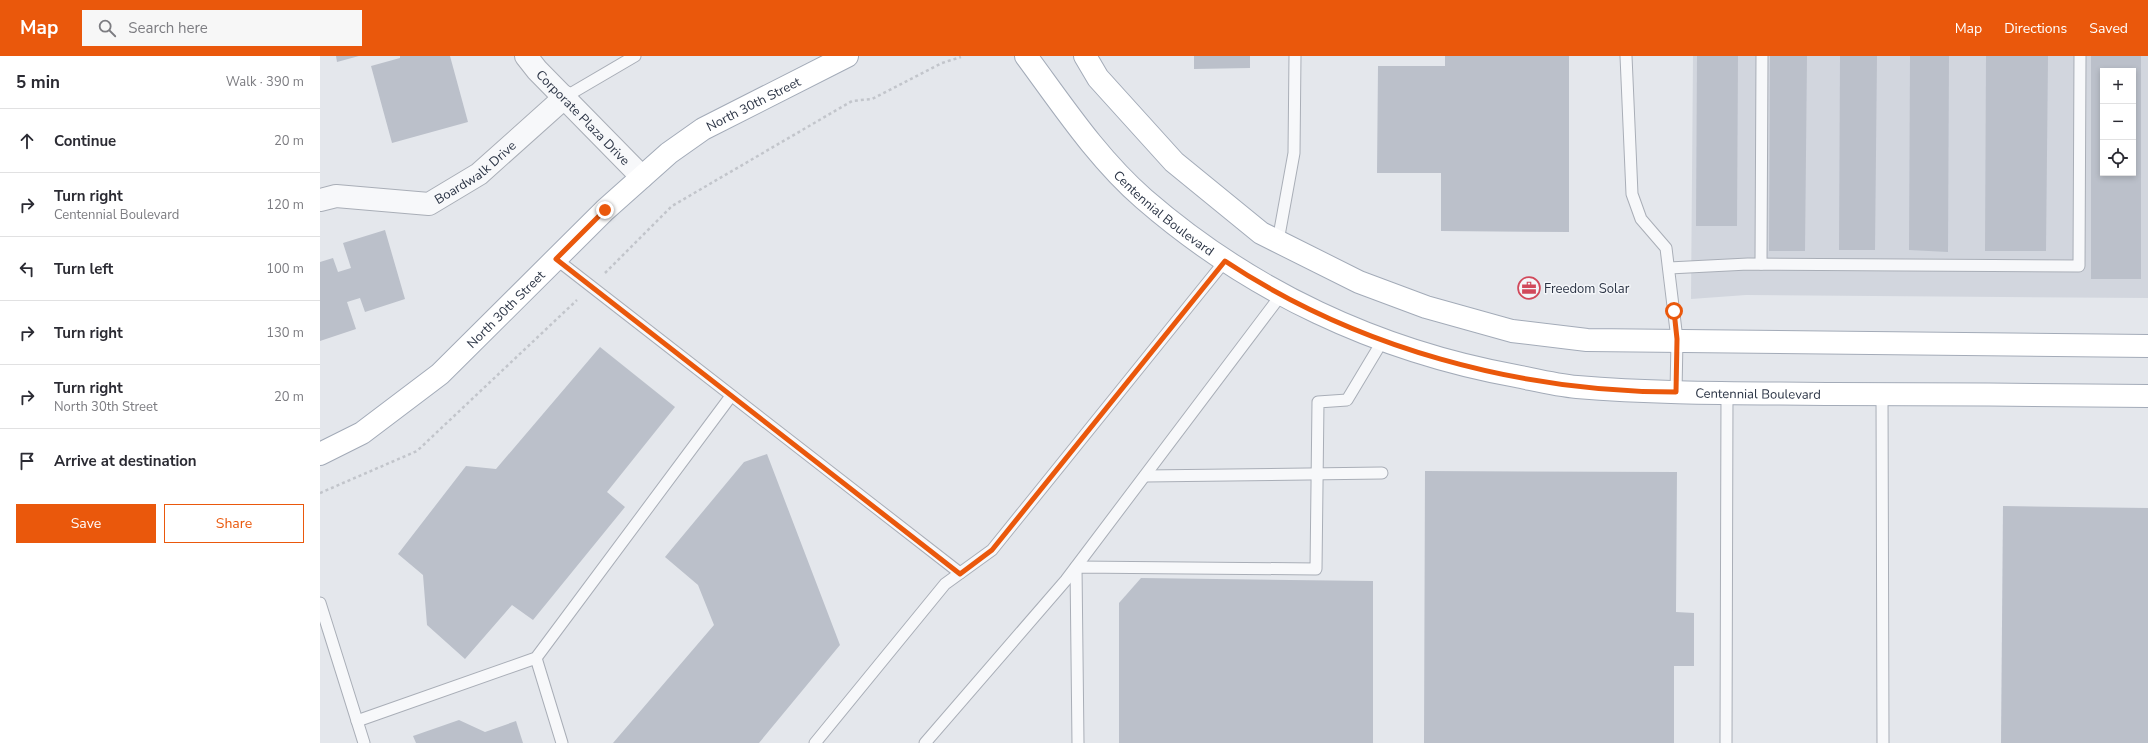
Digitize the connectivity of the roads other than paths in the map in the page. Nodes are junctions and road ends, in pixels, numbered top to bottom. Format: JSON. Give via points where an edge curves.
{"nodes":[{"id":1,"x":526,"y":56,"type":"edge"},
{"id":2,"x":634,"y":56,"type":"edge"},
{"id":3,"x":847,"y":56,"type":"edge"},
{"id":4,"x":1026,"y":56,"type":"edge"},
{"id":5,"x":1085,"y":56,"type":"edge"},
{"id":6,"x":1295,"y":56,"type":"edge"},
{"id":7,"x":1626,"y":56,"type":"edge"},
{"id":8,"x":1762,"y":56,"type":"edge"},
{"id":9,"x":2080,"y":56,"type":"edge"},
{"id":10,"x":565,"y":97,"type":"junction"},
{"id":11,"x":642,"y":177,"type":"junction"},
{"id":12,"x":320,"y":200,"type":"edge"},
{"id":13,"x":1278,"y":241,"type":"junction"},
{"id":14,"x":556,"y":259,"type":"junction"},
{"id":15,"x":1225,"y":261,"type":"junction"},
{"id":16,"x":1761,"y":264,"type":"junction"},
{"id":17,"x":1669,"y":268,"type":"junction"},
{"id":18,"x":1281,"y":295,"type":"junction"},
{"id":19,"x":1384,"y":340,"type":"junction"},
{"id":20,"x":1677,"y":341,"type":"junction"},
{"id":21,"x":2148,"y":346,"type":"edge"},
{"id":22,"x":1676,"y":392,"type":"junction"},
{"id":23,"x":1727,"y":393,"type":"junction"},
{"id":24,"x":1882,"y":394,"type":"junction"},
{"id":25,"x":732,"y":396,"type":"junction"},
{"id":26,"x":2148,"y":396,"type":"edge"},
{"id":27,"x":320,"y":454,"type":"edge"},
{"id":28,"x":1316,"y":474,"type":"junction"},
{"id":29,"x":1382,"y":474,"type":"dead end"},
{"id":30,"x":1145,"y":476,"type":"junction"},
{"id":31,"x":1076,"y":567,"type":"junction"},
{"id":32,"x":960,"y":574,"type":"junction"},
{"id":33,"x":320,"y":603,"type":"edge"},
{"id":34,"x":536,"y":658,"type":"junction"},
{"id":35,"x":357,"y":721,"type":"junction"},
{"id":36,"x":364,"y":743,"type":"edge"},
{"id":37,"x":562,"y":743,"type":"edge"},
{"id":38,"x":815,"y":743,"type":"edge"},
{"id":39,"x":925,"y":743,"type":"edge"},
{"id":40,"x":1078,"y":743,"type":"edge"},
{"id":41,"x":1726,"y":743,"type":"edge"},
{"id":42,"x":1883,"y":743,"type":"edge"}],
"edges":[{"from":1,"to":10,"type":"street","name":"Corporate Plaza Drive"},
{"from":2,"to":10,"type":"lane"},
{"from":3,"to":11,"type":"main road","name":"North 30th Street","via":[[704,129],[669,153]]},
{"from":4,"to":15,"type":"main road","name":"Centennial Boulevard","via":[[1097,152],[1144,199]]},
{"from":5,"to":13,"type":"main road","via":[[1098,78],[1174,162],[1261,233]]},
{"from":6,"to":13,"type":"lane","via":[[1294,153]]},
{"from":7,"to":17,"type":"lane","via":[[1632,194],[1641,219],[1666,248]]},
{"from":8,"to":16,"type":"lane"},
{"from":9,"to":16,"type":"lane","via":[[2079,266]]},
{"from":10,"to":11,"type":"street","name":"Corporate Plaza Drive"},
{"from":10,"to":12,"type":"street","name":"Boardwalk Drive","via":[[479,174],[429,204],[336,196]]},
{"from":11,"to":14,"type":"main road","name":"North 30th Street"},
{"from":13,"to":20,"type":"main road","via":[[1359,282],[1426,307],[1512,331],[1587,340]]},
{"from":14,"to":25,"type":"lane"},
{"from":14,"to":27,"type":"main road","name":"North 30th Street","via":[[440,374],[362,433]]},
{"from":15,"to":18,"type":"main road","name":"Centennial Boulevard"},
{"from":15,"to":32,"type":"lane","via":[[992,550]]},
{"from":16,"to":17,"type":"lane"},
{"from":17,"to":20,"type":"lane"},
{"from":18,"to":19,"type":"main road","name":"Centennial Boulevard","via":[[1333,321]]},
{"from":18,"to":30,"type":"lane"},
{"from":19,"to":22,"type":"main road","name":"Centennial Boulevard","via":[[1414,351],[1503,374],[1573,386]]},
{"from":19,"to":28,"type":"lane","via":[[1347,400],[1318,402]]},
{"from":20,"to":21,"type":"main road"},
{"from":20,"to":22,"type":"lane"},
{"from":22,"to":23,"type":"main road","name":"Centennial Boulevard"},
{"from":23,"to":24,"type":"main road","name":"Centennial Boulevard"},
{"from":23,"to":41,"type":"lane"},
{"from":24,"to":26,"type":"main road","name":"Centennial Boulevard"},
{"from":24,"to":42,"type":"lane"},
{"from":25,"to":32,"type":"lane"},
{"from":25,"to":34,"type":"lane"},
{"from":28,"to":29,"type":"lane"},
{"from":28,"to":30,"type":"lane"},
{"from":28,"to":31,"type":"lane","via":[[1316,569]]},
{"from":30,"to":31,"type":"lane"},
{"from":31,"to":39,"type":"lane"},
{"from":31,"to":40,"type":"lane"},
{"from":32,"to":38,"type":"lane","via":[[945,584]]},
{"from":33,"to":35,"type":"lane"},
{"from":34,"to":35,"type":"lane"},
{"from":34,"to":37,"type":"lane"},
{"from":35,"to":36,"type":"lane"}]}
